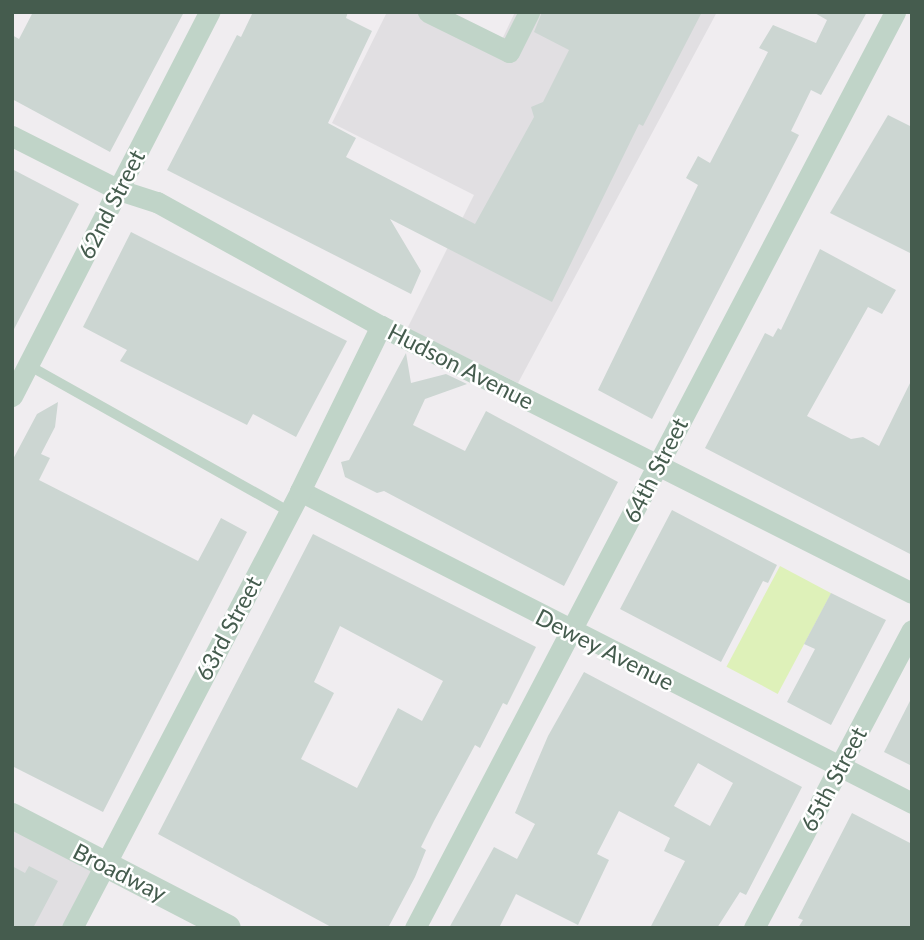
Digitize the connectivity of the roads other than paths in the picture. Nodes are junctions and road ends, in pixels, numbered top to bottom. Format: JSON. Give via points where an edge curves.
{"nodes":[{"id":1,"x":209,"y":12,"type":"edge"},
{"id":2,"x":428,"y":12,"type":"edge"},
{"id":3,"x":529,"y":12,"type":"edge"},
{"id":4,"x":895,"y":12,"type":"edge"},
{"id":5,"x":12,"y":136,"type":"edge"},
{"id":6,"x":118,"y":190,"type":"junction"},
{"id":7,"x":381,"y":326,"type":"junction"},
{"id":8,"x":28,"y":365,"type":"junction"},
{"id":9,"x":12,"y":396,"type":"edge"},
{"id":10,"x":657,"y":465,"type":"junction"},
{"id":11,"x":300,"y":491,"type":"junction"},
{"id":12,"x":290,"y":512,"type":"junction"},
{"id":13,"x":912,"y":593,"type":"edge"},
{"id":14,"x":912,"y":630,"type":"edge"},
{"id":15,"x":571,"y":633,"type":"junction"},
{"id":16,"x":839,"y":767,"type":"junction"},
{"id":17,"x":912,"y":803,"type":"edge"},
{"id":18,"x":12,"y":816,"type":"edge"},
{"id":19,"x":104,"y":863,"type":"junction"},
{"id":20,"x":72,"y":928,"type":"edge"},
{"id":21,"x":228,"y":928,"type":"edge"},
{"id":22,"x":415,"y":928,"type":"edge"},
{"id":23,"x":754,"y":928,"type":"edge"}],
"edges":[{"from":1,"to":6,"type":"street","name":"62nd Street"},
{"from":2,"to":3,"type":"street","via":[[509,52]]},
{"from":4,"to":10,"type":"street","name":"64th Street"},
{"from":5,"to":6,"type":"street","name":"Hudson Avenue"},
{"from":6,"to":7,"type":"street","name":"Hudson Avenue","via":[[157,202]]},
{"from":6,"to":8,"type":"street","name":"62nd Street"},
{"from":7,"to":10,"type":"street","name":"Hudson Avenue"},
{"from":7,"to":11,"type":"street","name":"63rd Street"},
{"from":8,"to":9,"type":"street","name":"62nd Street"},
{"from":8,"to":12,"type":"lane"},
{"from":10,"to":13,"type":"street","name":"Hudson Avenue"},
{"from":10,"to":15,"type":"street","name":"64th Street"},
{"from":11,"to":12,"type":"street","name":"63rd Street"},
{"from":11,"to":15,"type":"street","name":"Dewey Avenue"},
{"from":12,"to":19,"type":"street","name":"63rd Street"},
{"from":14,"to":16,"type":"street","name":"65th Street"},
{"from":15,"to":16,"type":"street","name":"Dewey Avenue"},
{"from":15,"to":22,"type":"street","name":"64th Street"},
{"from":16,"to":17,"type":"street","name":"Dewey Avenue"},
{"from":16,"to":23,"type":"street","name":"65th Street"},
{"from":18,"to":19,"type":"street","name":"Broadway"},
{"from":19,"to":20,"type":"street","name":"63rd Street"},
{"from":19,"to":21,"type":"street","name":"Broadway"}]}
